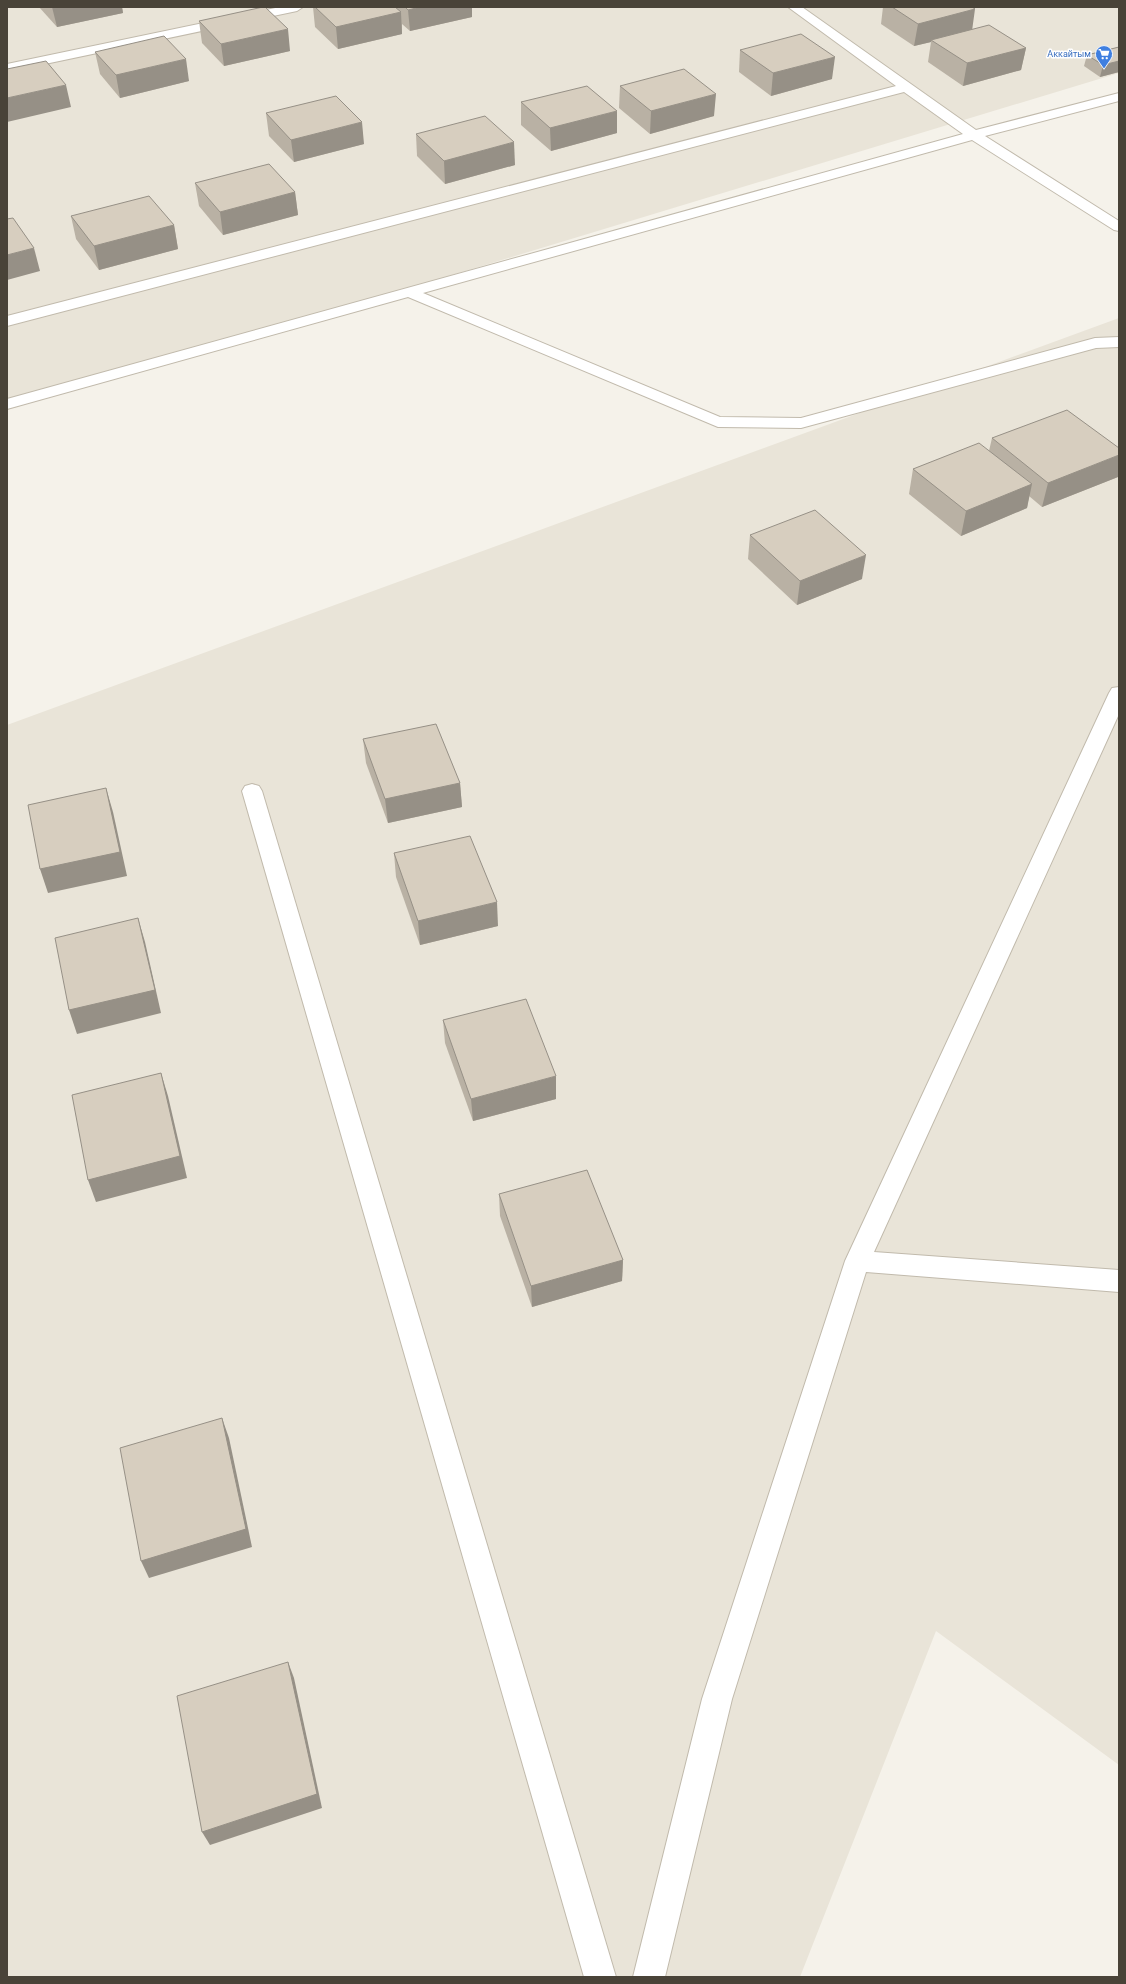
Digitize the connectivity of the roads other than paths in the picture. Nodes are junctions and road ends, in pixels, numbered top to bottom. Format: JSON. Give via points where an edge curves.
{"nodes":[{"id":1,"x":297,"y":7,"type":"edge"},
{"id":2,"x":794,"y":7,"type":"edge"},
{"id":3,"x":7,"y":68,"type":"edge"},
{"id":4,"x":907,"y":87,"type":"junction"},
{"id":5,"x":1119,"y":97,"type":"edge"},
{"id":6,"x":974,"y":135,"type":"junction"},
{"id":7,"x":1119,"y":227,"type":"edge"},
{"id":8,"x":411,"y":293,"type":"junction"},
{"id":9,"x":7,"y":321,"type":"edge"},
{"id":10,"x":1119,"y":342,"type":"edge"},
{"id":11,"x":7,"y":404,"type":"edge"},
{"id":12,"x":1119,"y":693,"type":"edge"},
{"id":13,"x":252,"y":791,"type":"dead end"},
{"id":14,"x":857,"y":1261,"type":"junction"},
{"id":15,"x":1119,"y":1281,"type":"edge"},
{"id":16,"x":600,"y":1977,"type":"edge"},
{"id":17,"x":649,"y":1977,"type":"edge"}],
"edges":[{"from":1,"to":3,"type":"street"},
{"from":2,"to":4,"type":"street"},
{"from":4,"to":6,"type":"street"},
{"from":4,"to":9,"type":"street"},
{"from":5,"to":6,"type":"street"},
{"from":6,"to":7,"type":"street"},
{"from":6,"to":8,"type":"street"},
{"from":8,"to":10,"type":"street","via":[[718,422],[801,423],[1095,343]]},
{"from":8,"to":11,"type":"street"},
{"from":12,"to":14,"type":"street"},
{"from":13,"to":16,"type":"street"},
{"from":14,"to":15,"type":"street"},
{"from":14,"to":17,"type":"street","via":[[717,1699]]}]}
